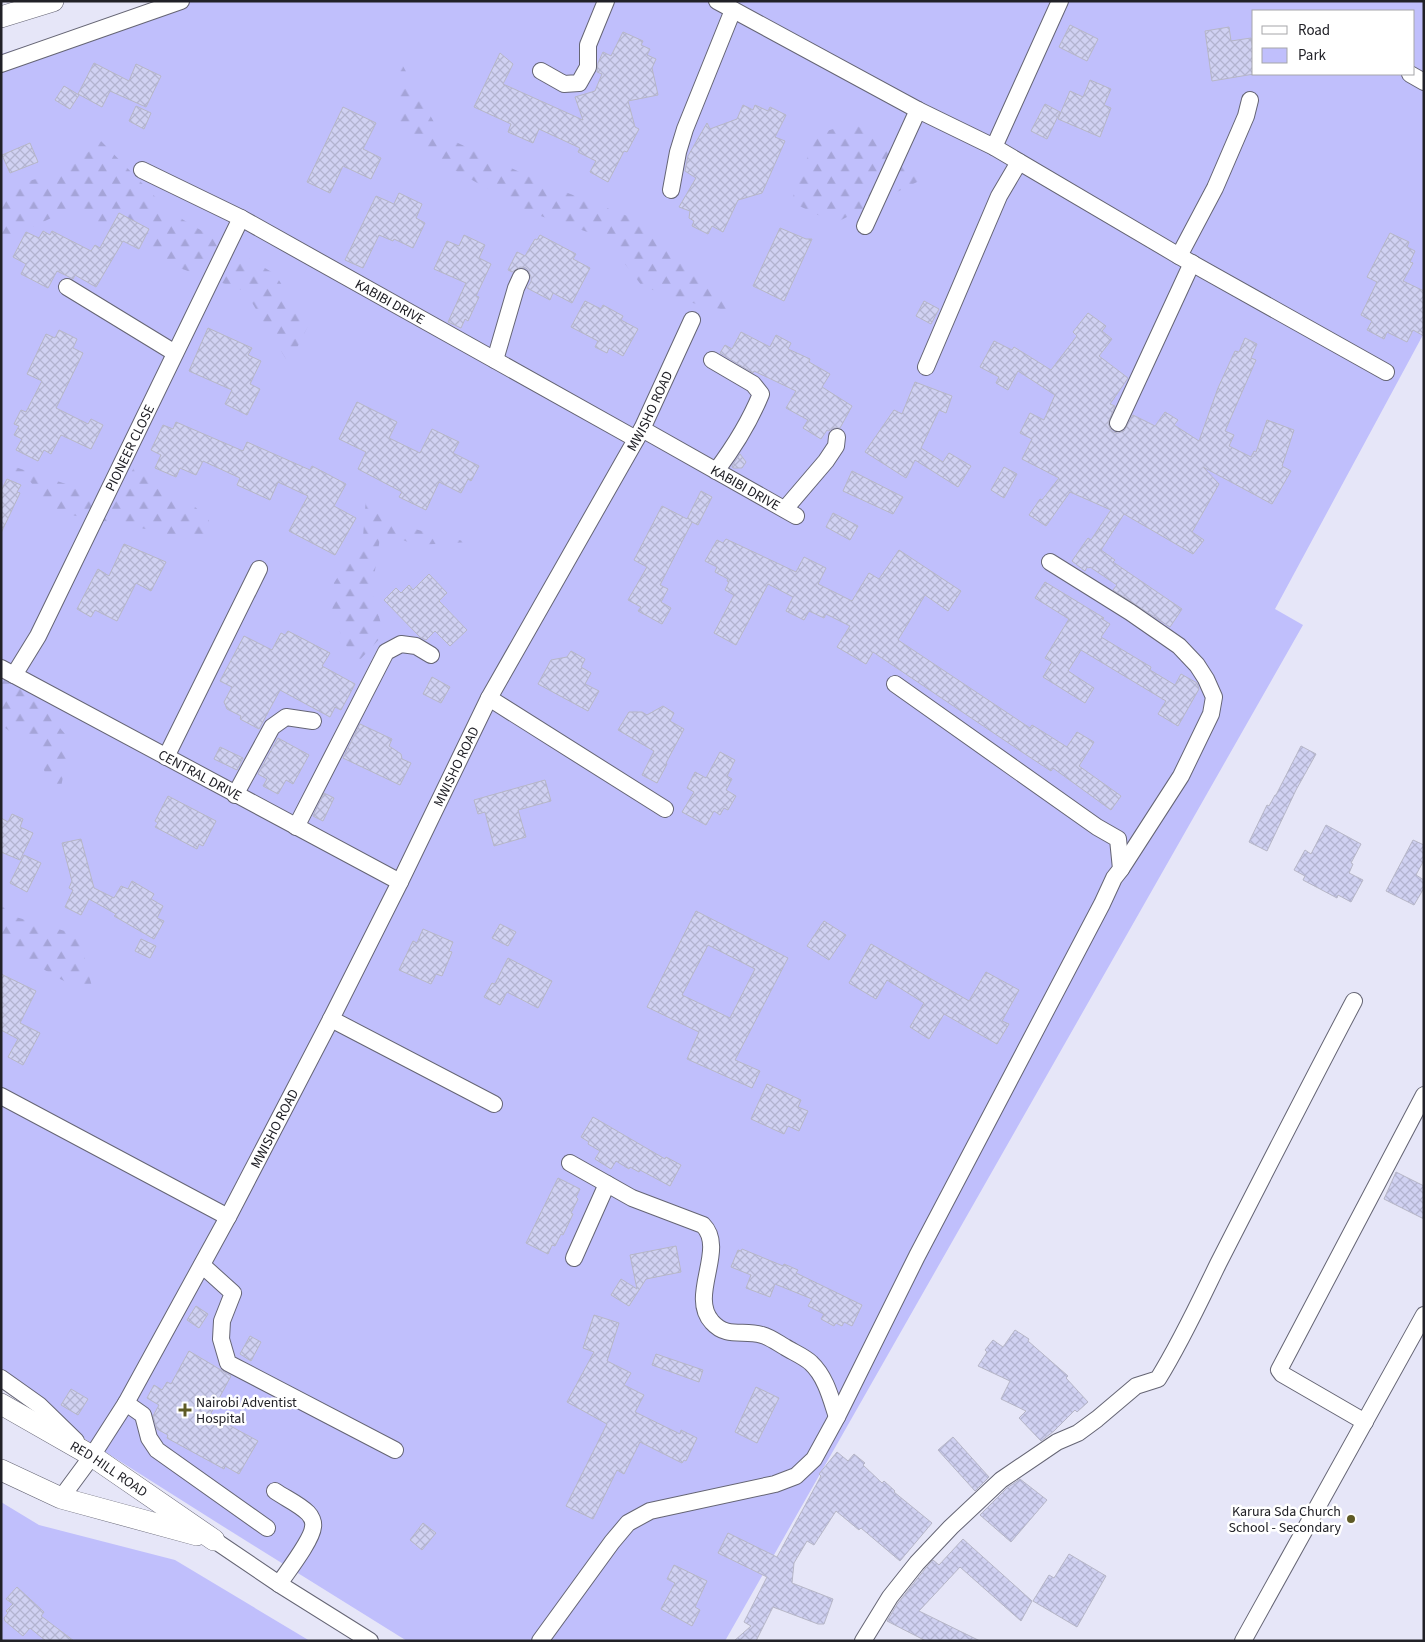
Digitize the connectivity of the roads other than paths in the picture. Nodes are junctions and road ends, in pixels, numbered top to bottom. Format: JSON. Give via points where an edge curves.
{"nodes":[{"id":1,"x":53,"y":1,"type":"edge"},
{"id":2,"x":181,"y":1,"type":"edge"},
{"id":3,"x":606,"y":1,"type":"edge"},
{"id":4,"x":717,"y":1,"type":"edge"},
{"id":5,"x":1060,"y":1,"type":"edge"},
{"id":6,"x":734,"y":10,"type":"junction"},
{"id":7,"x":1,"y":17,"type":"edge"},
{"id":8,"x":1,"y":64,"type":"edge"},
{"id":9,"x":541,"y":71,"type":"dead end"},
{"id":10,"x":1412,"y":75,"type":"edge"},
{"id":11,"x":1424,"y":82,"type":"edge"},
{"id":12,"x":1250,"y":100,"type":"dead end"},
{"id":13,"x":918,"y":110,"type":"junction"},
{"id":14,"x":994,"y":147,"type":"junction"},
{"id":15,"x":1019,"y":162,"type":"junction"},
{"id":16,"x":142,"y":170,"type":"dead end"},
{"id":17,"x":671,"y":190,"type":"dead end"},
{"id":18,"x":241,"y":218,"type":"junction"},
{"id":19,"x":865,"y":226,"type":"dead end"},
{"id":20,"x":1186,"y":260,"type":"junction"},
{"id":21,"x":521,"y":276,"type":"dead end"},
{"id":22,"x":67,"y":287,"type":"dead end"},
{"id":23,"x":692,"y":320,"type":"dead end"},
{"id":24,"x":175,"y":353,"type":"junction"},
{"id":25,"x":495,"y":360,"type":"junction"},
{"id":26,"x":712,"y":360,"type":"dead end"},
{"id":27,"x":926,"y":368,"type":"dead end"},
{"id":28,"x":1386,"y":372,"type":"dead end"},
{"id":29,"x":1118,"y":423,"type":"dead end"},
{"id":30,"x":639,"y":434,"type":"junction"},
{"id":31,"x":837,"y":437,"type":"dead end"},
{"id":32,"x":716,"y":470,"type":"junction"},
{"id":33,"x":1050,"y":562,"type":"dead end"},
{"id":34,"x":260,"y":569,"type":"dead end"},
{"id":35,"x":431,"y":655,"type":"dead end"},
{"id":36,"x":8,"y":672,"type":"edge"},
{"id":37,"x":895,"y":684,"type":"dead end"},
{"id":38,"x":488,"y":698,"type":"junction"},
{"id":39,"x":313,"y":721,"type":"dead end"},
{"id":40,"x":166,"y":757,"type":"junction"},
{"id":41,"x":235,"y":795,"type":"junction"},
{"id":42,"x":666,"y":810,"type":"dead end"},
{"id":43,"x":296,"y":827,"type":"junction"},
{"id":44,"x":1121,"y":869,"type":"junction"},
{"id":45,"x":400,"y":882,"type":"junction"},
{"id":46,"x":1354,"y":1001,"type":"dead end"},
{"id":47,"x":331,"y":1020,"type":"junction"},
{"id":48,"x":1424,"y":1095,"type":"edge"},
{"id":49,"x":1,"y":1096,"type":"edge"},
{"id":50,"x":494,"y":1104,"type":"dead end"},
{"id":51,"x":570,"y":1163,"type":"dead end"},
{"id":52,"x":607,"y":1184,"type":"junction"},
{"id":53,"x":228,"y":1217,"type":"junction"},
{"id":54,"x":574,"y":1258,"type":"dead end"},
{"id":55,"x":202,"y":1265,"type":"junction"},
{"id":56,"x":1424,"y":1315,"type":"edge"},
{"id":57,"x":1,"y":1378,"type":"edge"},
{"id":58,"x":126,"y":1403,"type":"junction"},
{"id":59,"x":1,"y":1404,"type":"edge"},
{"id":60,"x":837,"y":1417,"type":"junction"},
{"id":61,"x":1365,"y":1422,"type":"junction"},
{"id":62,"x":395,"y":1450,"type":"dead end"},
{"id":63,"x":92,"y":1456,"type":"junction"},
{"id":64,"x":1,"y":1470,"type":"edge"},
{"id":65,"x":275,"y":1491,"type":"dead end"},
{"id":66,"x":61,"y":1498,"type":"junction"},
{"id":67,"x":267,"y":1528,"type":"dead end"},
{"id":68,"x":214,"y":1540,"type":"junction"},
{"id":69,"x":279,"y":1584,"type":"junction"},
{"id":70,"x":370,"y":1641,"type":"edge"},
{"id":71,"x":540,"y":1641,"type":"edge"},
{"id":72,"x":864,"y":1641,"type":"edge"},
{"id":73,"x":1243,"y":1641,"type":"edge"}],
"edges":[{"from":1,"to":7,"type":"main road"},
{"from":2,"to":8,"type":"street"},
{"from":3,"to":9,"type":"street","via":[[588,45],[588,67],[579,82],[564,84]]},
{"from":4,"to":6,"type":"street"},
{"from":5,"to":14,"type":"street"},
{"from":6,"to":13,"type":"street"},
{"from":6,"to":17,"type":"street","via":[[685,129]]},
{"from":10,"to":11,"type":"street"},
{"from":12,"to":20,"type":"street"},
{"from":13,"to":14,"type":"street"},
{"from":13,"to":19,"type":"street"},
{"from":14,"to":15,"type":"street"},
{"from":15,"to":20,"type":"street"},
{"from":15,"to":27,"type":"street","via":[[999,196]]},
{"from":16,"to":18,"type":"street","name":"KABIBI DRIVE"},
{"from":18,"to":24,"type":"street","name":"PIONEER CLOSE"},
{"from":18,"to":25,"type":"street","name":"KABIBI DRIVE"},
{"from":20,"to":28,"type":"street"},
{"from":20,"to":29,"type":"street"},
{"from":21,"to":25,"type":"street"},
{"from":22,"to":24,"type":"street"},
{"from":23,"to":30,"type":"street","name":"MWISHO ROAD"},
{"from":24,"to":36,"type":"street","name":"PIONEER CLOSE","via":[[38,636]]},
{"from":25,"to":30,"type":"street","name":"KABIBI DRIVE"},
{"from":26,"to":32,"type":"street","via":[[753,384],[761,394]]},
{"from":30,"to":32,"type":"street","name":"KABIBI DRIVE"},
{"from":30,"to":38,"type":"street","name":"MWISHO ROAD"},
{"from":31,"to":32,"type":"street","name":"KABIBI DRIVE","via":[[836,446],[790,513]]},
{"from":33,"to":44,"type":"street","via":[[1179,646],[1198,664],[1214,696],[1211,714],[1181,776]]},
{"from":34,"to":40,"type":"street"},
{"from":35,"to":43,"type":"street","via":[[416,646],[402,644],[386,652]]},
{"from":36,"to":40,"type":"street","name":"CENTRAL DRIVE"},
{"from":37,"to":44,"type":"street","via":[[1118,839]]},
{"from":38,"to":42,"type":"street"},
{"from":38,"to":45,"type":"street","name":"MWISHO ROAD"},
{"from":39,"to":41,"type":"street","via":[[286,717],[272,727]]},
{"from":40,"to":41,"type":"street","name":"CENTRAL DRIVE"},
{"from":41,"to":43,"type":"street","name":"CENTRAL DRIVE"},
{"from":43,"to":45,"type":"street","name":"CENTRAL DRIVE"},
{"from":44,"to":60,"type":"street","via":[[917,1256]]},
{"from":45,"to":47,"type":"street","name":"MWISHO ROAD"},
{"from":46,"to":72,"type":"street","via":[[1158,1379],[1136,1386],[1084,1428],[1000,1480],[917,1563],[890,1597]]},
{"from":47,"to":50,"type":"street"},
{"from":47,"to":53,"type":"street","name":"MWISHO ROAD"},
{"from":48,"to":61,"type":"street","via":[[1279,1370]]},
{"from":49,"to":53,"type":"street"},
{"from":51,"to":52,"type":"street"},
{"from":52,"to":54,"type":"street"},
{"from":52,"to":60,"type":"street","via":[[632,1198],[703,1225],[709,1231],[711,1241],[704,1293],[709,1318],[727,1333],[762,1335],[811,1362],[823,1379]]},
{"from":53,"to":55,"type":"street","name":"MWISHO ROAD"},
{"from":55,"to":58,"type":"street","name":"MWISHO ROAD"},
{"from":55,"to":62,"type":"street","via":[[232,1293],[222,1322],[222,1339],[228,1362]]},
{"from":56,"to":61,"type":"street"},
{"from":57,"to":63,"type":"street","via":[[39,1405]]},
{"from":58,"to":63,"type":"street","name":"MWISHO ROAD"},
{"from":58,"to":67,"type":"street","via":[[143,1415],[149,1438],[157,1450]]},
{"from":59,"to":63,"type":"main road","name":"RED HILL ROAD"},
{"from":60,"to":71,"type":"street","via":[[814,1459],[796,1476],[650,1511],[628,1523]]},
{"from":61,"to":73,"type":"street"},
{"from":63,"to":66,"type":"street","name":"MWISHO ROAD"},
{"from":63,"to":68,"type":"main road","name":"RED HILL ROAD"},
{"from":64,"to":66,"type":"main road","name":"RED HILL ROAD"},
{"from":65,"to":69,"type":"street","via":[[304,1509],[313,1524],[307,1541]]},
{"from":66,"to":68,"type":"main road","name":"RED HILL ROAD"},
{"from":68,"to":69,"type":"street","name":"RED HILL ROAD"},
{"from":69,"to":70,"type":"street","name":"RED HILL ROAD"}]}
